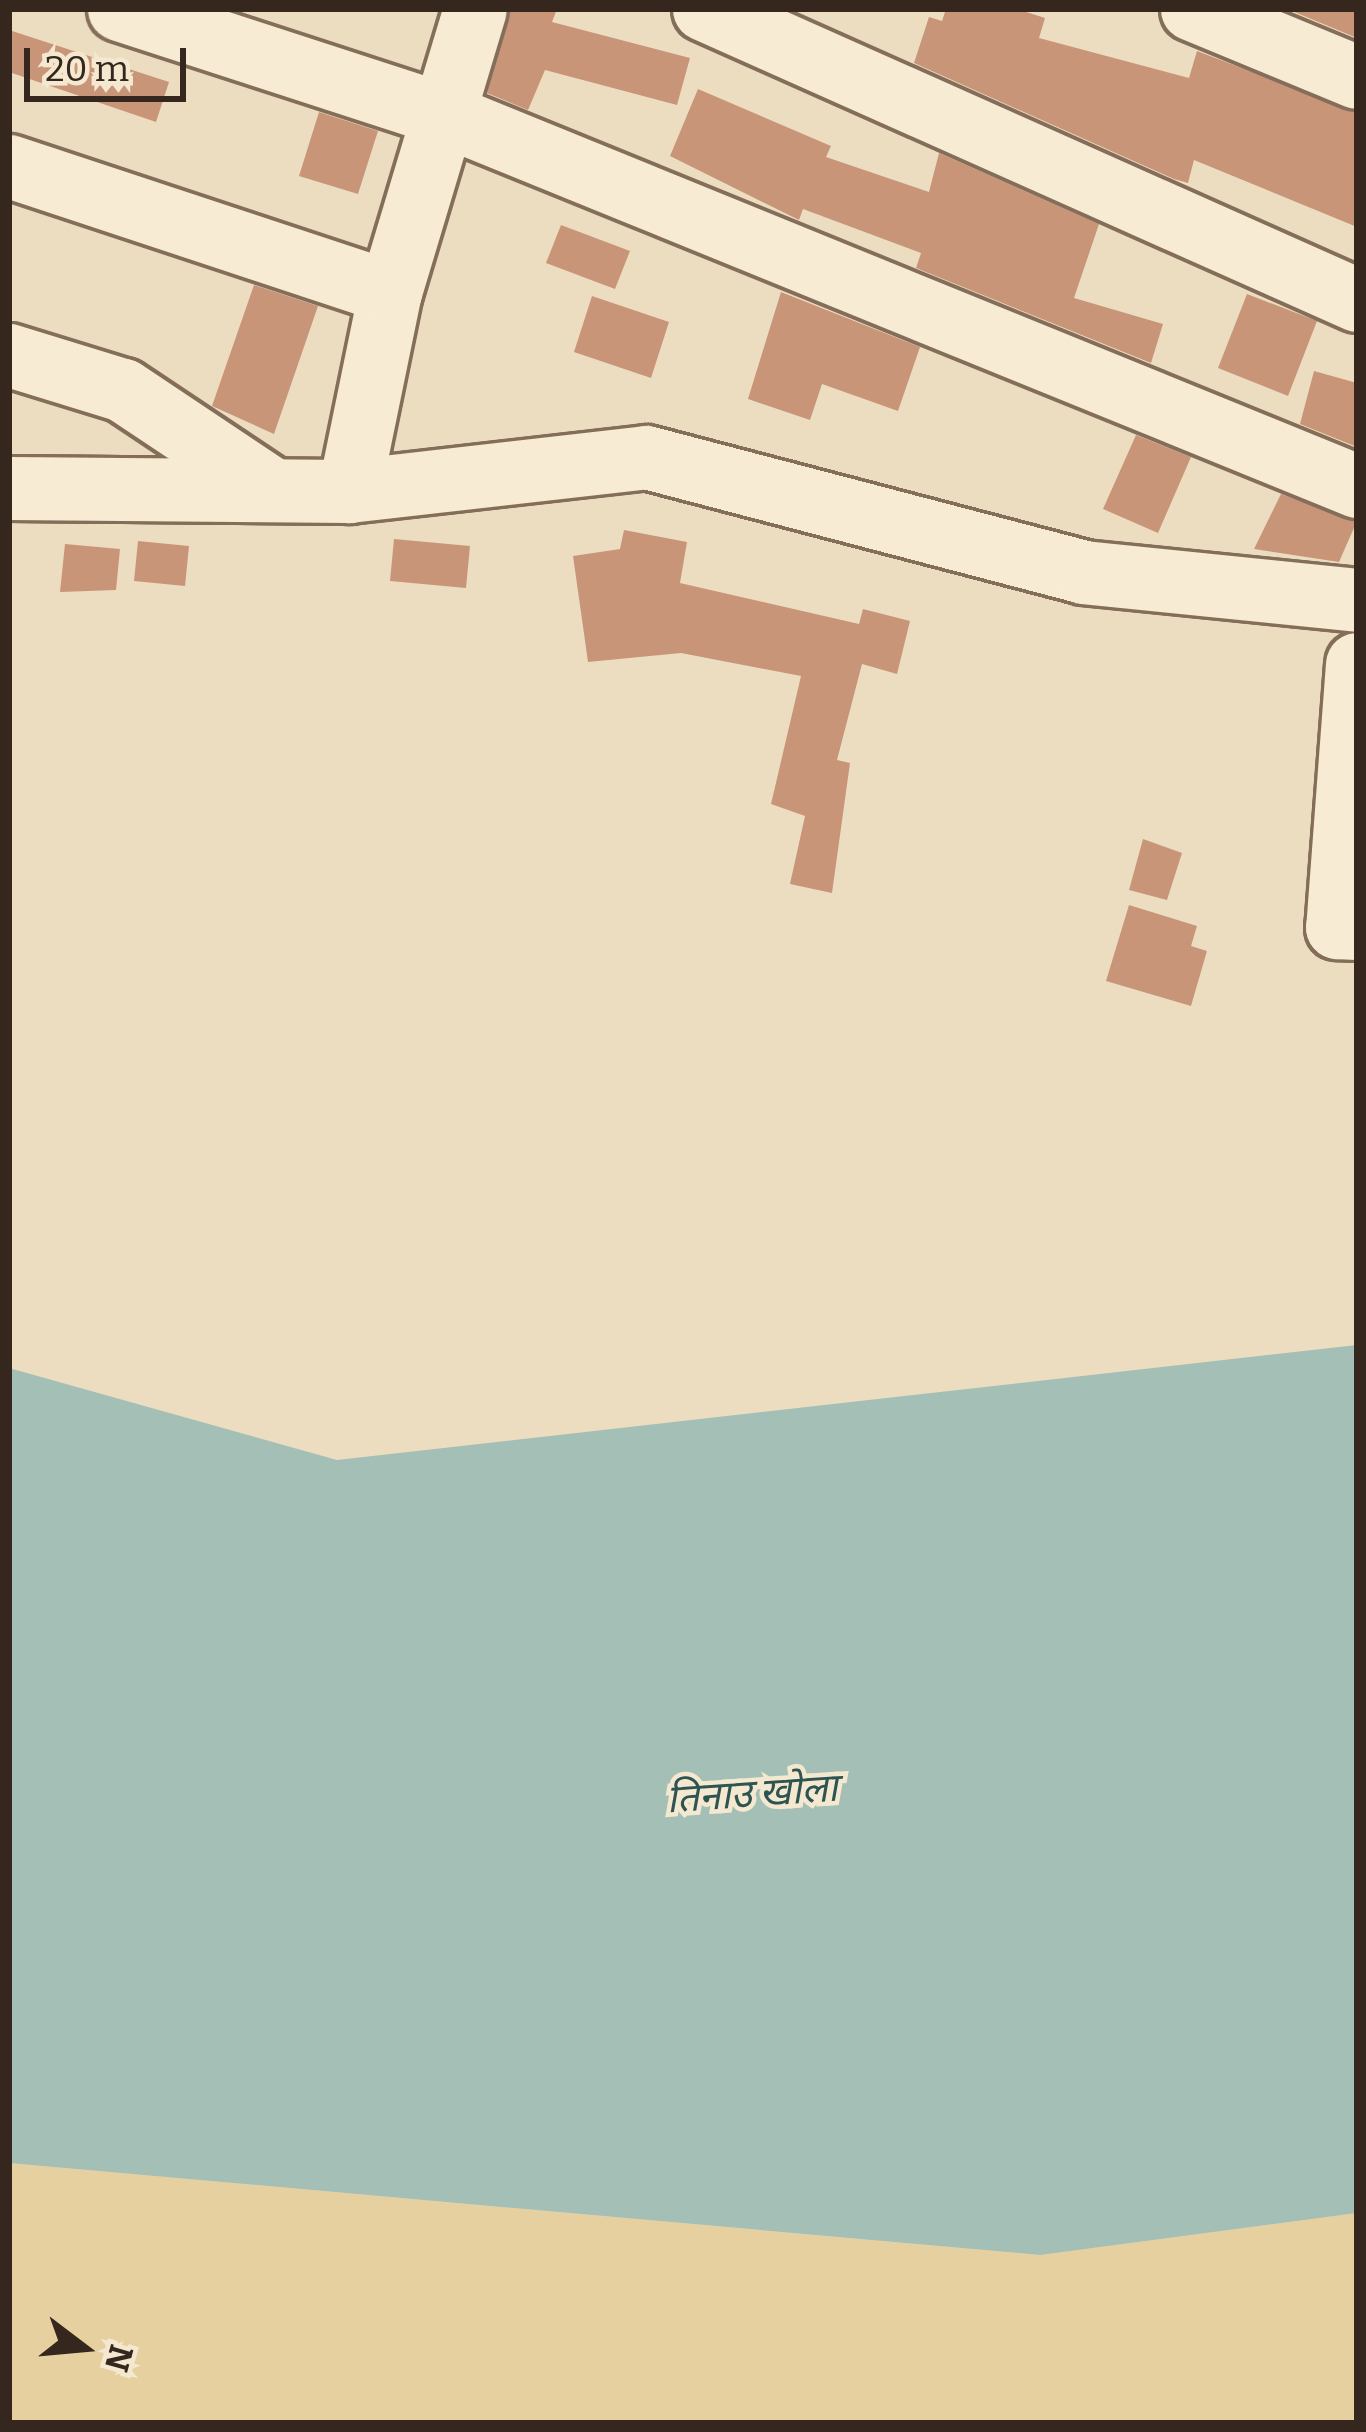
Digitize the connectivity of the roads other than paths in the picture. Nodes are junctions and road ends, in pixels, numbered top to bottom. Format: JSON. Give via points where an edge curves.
{"nodes":[{"id":1,"x":118,"y":9,"type":"edge"},
{"id":2,"x":475,"y":9,"type":"edge"},
{"id":3,"x":704,"y":9,"type":"edge"},
{"id":4,"x":1192,"y":9,"type":"edge"},
{"id":5,"x":1357,"y":77,"type":"edge"},
{"id":6,"x":443,"y":114,"type":"junction"},
{"id":7,"x":9,"y":166,"type":"edge"},
{"id":8,"x":390,"y":292,"type":"junction"},
{"id":9,"x":1357,"y":300,"type":"edge"},
{"id":10,"x":9,"y":355,"type":"edge"},
{"id":11,"x":1357,"y":486,"type":"edge"},
{"id":12,"x":9,"y":488,"type":"edge"},
{"id":13,"x":273,"y":490,"type":"junction"},
{"id":14,"x":349,"y":491,"type":"junction"},
{"id":15,"x":1357,"y":600,"type":"edge"},
{"id":16,"x":1357,"y":664,"type":"edge"},
{"id":17,"x":1357,"y":928,"type":"edge"}],
"edges":[{"from":1,"to":6,"type":"street"},
{"from":2,"to":6,"type":"street"},
{"from":3,"to":9,"type":"street"},
{"from":4,"to":5,"type":"street"},
{"from":6,"to":8,"type":"street"},
{"from":6,"to":11,"type":"street"},
{"from":7,"to":8,"type":"street"},
{"from":8,"to":14,"type":"street"},
{"from":10,"to":13,"type":"street","via":[[123,390]]},
{"from":12,"to":13,"type":"street"},
{"from":13,"to":14,"type":"street"},
{"from":14,"to":15,"type":"street","via":[[646,457],[1083,572]]},
{"from":16,"to":17,"type":"street","via":[[1337,927]]}]}
